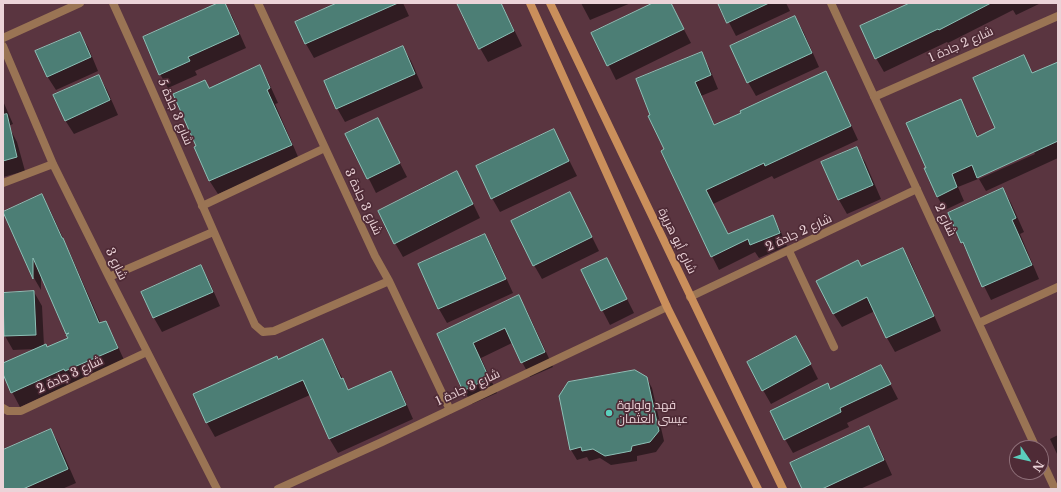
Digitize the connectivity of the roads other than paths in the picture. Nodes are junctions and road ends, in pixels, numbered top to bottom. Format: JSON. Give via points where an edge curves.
{"nodes":[{"id":1,"x":80,"y":3,"type":"edge"},
{"id":2,"x":113,"y":3,"type":"edge"},
{"id":3,"x":530,"y":3,"type":"edge"},
{"id":4,"x":550,"y":3,"type":"edge"},
{"id":5,"x":554,"y":3,"type":"edge"},
{"id":6,"x":831,"y":3,"type":"edge"},
{"id":7,"x":261,"y":4,"type":"edge"},
{"id":8,"x":554,"y":12,"type":"junction"},
{"id":9,"x":1058,"y":16,"type":"edge"},
{"id":10,"x":3,"y":38,"type":"edge"},
{"id":11,"x":3,"y":46,"type":"edge"},
{"id":12,"x":874,"y":97,"type":"junction"},
{"id":13,"x":325,"y":148,"type":"junction"},
{"id":14,"x":53,"y":164,"type":"junction"},
{"id":15,"x":3,"y":184,"type":"edge"},
{"id":16,"x":917,"y":189,"type":"junction"},
{"id":17,"x":202,"y":206,"type":"junction"},
{"id":18,"x":213,"y":232,"type":"junction"},
{"id":19,"x":789,"y":251,"type":"junction"},
{"id":20,"x":109,"y":277,"type":"junction"},
{"id":21,"x":389,"y":281,"type":"junction"},
{"id":22,"x":1058,"y":286,"type":"edge"},
{"id":23,"x":690,"y":297,"type":"junction"},
{"id":24,"x":667,"y":307,"type":"junction"},
{"id":25,"x":979,"y":324,"type":"junction"},
{"id":26,"x":834,"y":347,"type":"dead end"},
{"id":27,"x":147,"y":352,"type":"junction"},
{"id":28,"x":3,"y":408,"type":"edge"},
{"id":29,"x":450,"y":410,"type":"junction"},
{"id":30,"x":1032,"y":440,"type":"edge"},
{"id":31,"x":1049,"y":476,"type":"edge"},
{"id":32,"x":217,"y":489,"type":"edge"},
{"id":33,"x":278,"y":489,"type":"edge"},
{"id":34,"x":758,"y":489,"type":"edge"},
{"id":35,"x":783,"y":489,"type":"edge"},
{"id":36,"x":1055,"y":489,"type":"edge"}],
"edges":[{"from":1,"to":10,"type":"street"},
{"from":2,"to":17,"type":"street","name":"شارع 3 جادة 5"},
{"from":3,"to":24,"type":"street"},
{"from":4,"to":8,"type":"street","name":"شارع أبو هريرة"},
{"from":5,"to":8,"type":"street"},
{"from":6,"to":12,"type":"street","name":"شارع 2"},
{"from":7,"to":13,"type":"street","name":"شارع 3 جادة 3"},
{"from":8,"to":23,"type":"street","name":"شارع أبو هريرة"},
{"from":9,"to":12,"type":"street","name":"شارع 2 جادة 1"},
{"from":11,"to":14,"type":"street","name":"شارع 3"},
{"from":12,"to":16,"type":"street","name":"شارع 2"},
{"from":13,"to":17,"type":"street"},
{"from":13,"to":21,"type":"street","name":"شارع 3 جادة 3"},
{"from":14,"to":15,"type":"street"},
{"from":14,"to":20,"type":"street","name":"شارع 3"},
{"from":16,"to":19,"type":"street","name":"شارع 2 جادة 2"},
{"from":16,"to":25,"type":"street","name":"شارع 2"},
{"from":17,"to":18,"type":"street","name":"شارع 3 جادة 5"},
{"from":18,"to":20,"type":"street"},
{"from":18,"to":21,"type":"street","name":"شارع 3 جادة 5","via":[[255,325],[263,332],[274,331]]},
{"from":19,"to":23,"type":"street","name":"شارع 2 جادة 2"},
{"from":19,"to":26,"type":"street"},
{"from":20,"to":27,"type":"street","name":"شارع 3"},
{"from":21,"to":29,"type":"street","name":"شارع 3 جادة 3"},
{"from":22,"to":25,"type":"street"},
{"from":23,"to":35,"type":"street","name":"شارع أبو هريرة"},
{"from":24,"to":29,"type":"street","name":"شارع 3 جادة 1"},
{"from":24,"to":34,"type":"street"},
{"from":25,"to":30,"type":"street","name":"شارع 2"},
{"from":27,"to":28,"type":"street","name":"شارع 3 جادة 2","via":[[21,410],[8,411]]},
{"from":27,"to":32,"type":"street","name":"شارع 3"},
{"from":29,"to":33,"type":"street","name":"شارع 3 جادة 1"},
{"from":31,"to":36,"type":"street"}]}
